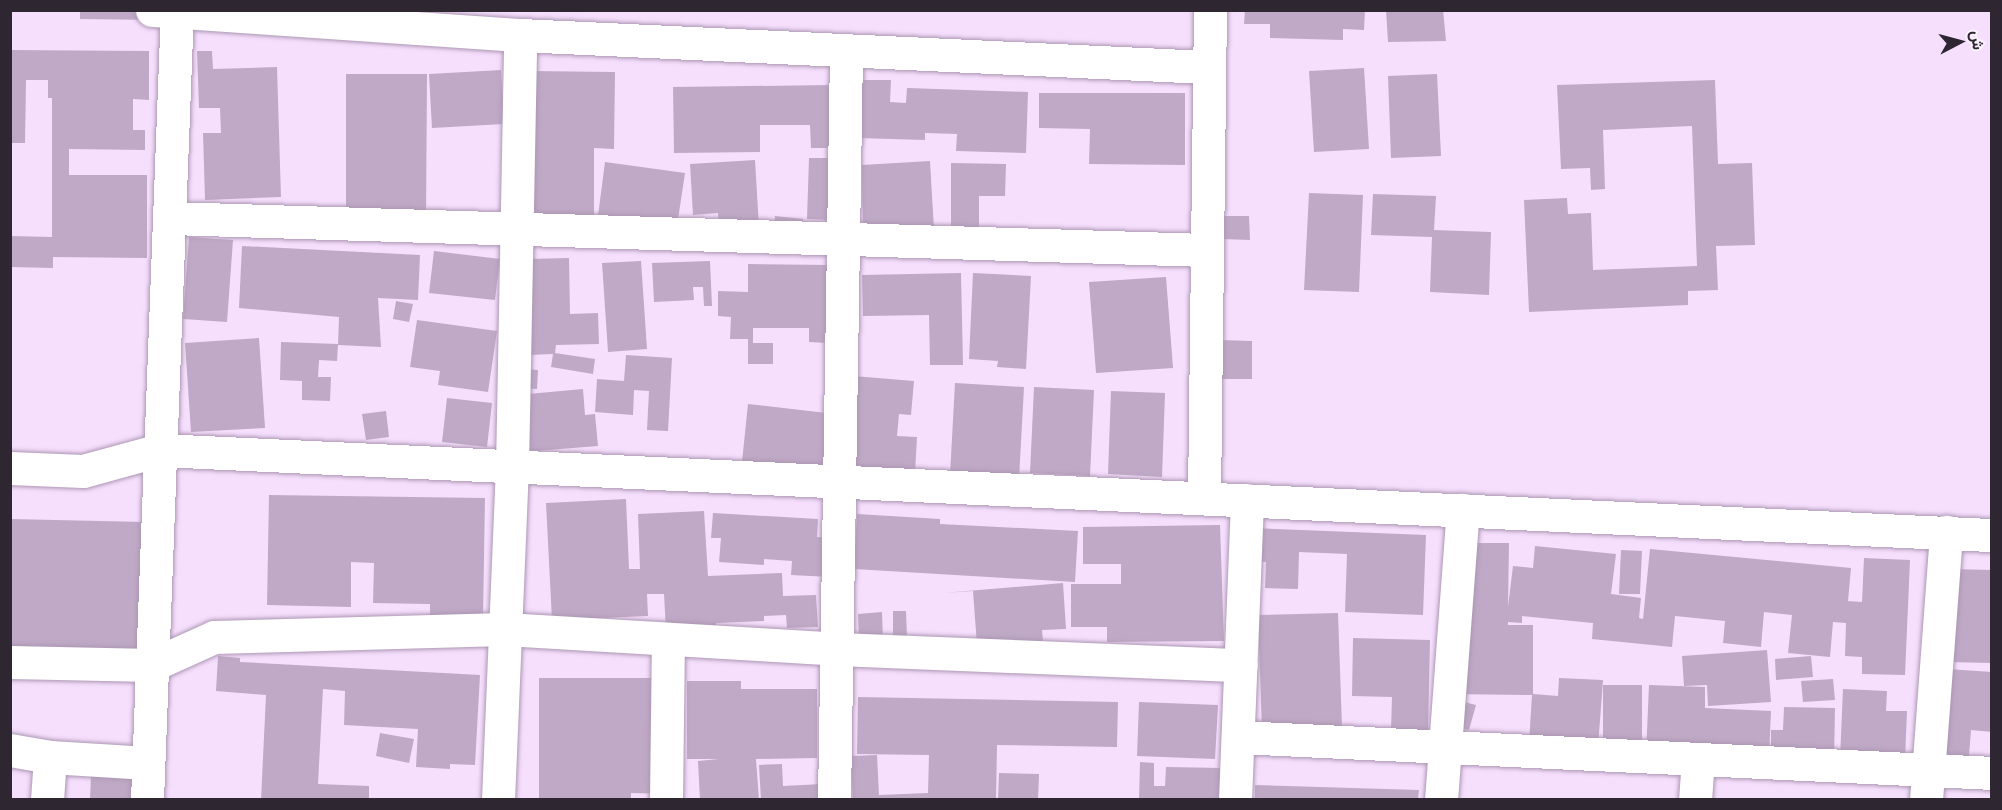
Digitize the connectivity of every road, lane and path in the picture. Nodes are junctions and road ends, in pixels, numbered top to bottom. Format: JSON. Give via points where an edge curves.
{"nodes":[{"id":1,"x":152,"y":10,"type":"edge"},
{"id":2,"x":1210,"y":10,"type":"edge"},
{"id":3,"x":177,"y":11,"type":"edge"},
{"id":4,"x":520,"y":34,"type":"junction"},
{"id":5,"x":846,"y":50,"type":"junction"},
{"id":6,"x":1207,"y":67,"type":"junction"},
{"id":7,"x":170,"y":218,"type":"junction"},
{"id":8,"x":517,"y":226,"type":"junction"},
{"id":9,"x":842,"y":237,"type":"junction"},
{"id":10,"x":1206,"y":250,"type":"junction"},
{"id":11,"x":160,"y":450,"type":"junction"},
{"id":12,"x":513,"y":466,"type":"junction"},
{"id":13,"x":10,"y":468,"type":"edge"},
{"id":14,"x":839,"y":481,"type":"junction"},
{"id":15,"x":1204,"y":498,"type":"junction"},
{"id":16,"x":1247,"y":500,"type":"junction"},
{"id":17,"x":1463,"y":510,"type":"junction"},
{"id":18,"x":1946,"y":532,"type":"junction"},
{"id":19,"x":1992,"y":535,"type":"edge"},
{"id":20,"x":505,"y":629,"type":"junction"},
{"id":21,"x":668,"y":639,"type":"junction"},
{"id":22,"x":837,"y":649,"type":"junction"},
{"id":23,"x":10,"y":662,"type":"edge"},
{"id":24,"x":152,"y":665,"type":"junction"},
{"id":25,"x":1241,"y":665,"type":"junction"},
{"id":26,"x":1238,"y":737,"type":"junction"},
{"id":27,"x":1444,"y":747,"type":"junction"},
{"id":28,"x":10,"y":750,"type":"edge"},
{"id":29,"x":50,"y":757,"type":"junction"},
{"id":30,"x":1698,"y":759,"type":"junction"},
{"id":31,"x":148,"y":762,"type":"junction"},
{"id":32,"x":1992,"y":773,"type":"edge"},
{"id":33,"x":1927,"y":785,"type":"edge"},
{"id":34,"x":47,"y":800,"type":"edge"},
{"id":35,"x":147,"y":800,"type":"edge"},
{"id":36,"x":498,"y":800,"type":"edge"},
{"id":37,"x":666,"y":800,"type":"edge"},
{"id":38,"x":834,"y":800,"type":"edge"},
{"id":39,"x":1234,"y":800,"type":"edge"},
{"id":40,"x":1441,"y":800,"type":"edge"},
{"id":41,"x":1695,"y":800,"type":"edge"}],
"edges":[{"from":1,"to":3,"type":"street"},
{"from":2,"to":6,"type":"street"},
{"from":3,"to":4,"type":"street"},
{"from":3,"to":7,"type":"street"},
{"from":4,"to":5,"type":"street"},
{"from":4,"to":8,"type":"street"},
{"from":5,"to":6,"type":"street"},
{"from":5,"to":9,"type":"street"},
{"from":6,"to":10,"type":"street"},
{"from":7,"to":8,"type":"street"},
{"from":7,"to":11,"type":"street"},
{"from":8,"to":9,"type":"street"},
{"from":8,"to":12,"type":"street"},
{"from":9,"to":10,"type":"street"},
{"from":9,"to":14,"type":"street"},
{"from":10,"to":15,"type":"street"},
{"from":11,"to":12,"type":"street"},
{"from":11,"to":13,"type":"street","via":[[83,471]]},
{"from":11,"to":24,"type":"street"},
{"from":12,"to":14,"type":"street"},
{"from":12,"to":20,"type":"street"},
{"from":14,"to":15,"type":"street"},
{"from":14,"to":22,"type":"street"},
{"from":15,"to":16,"type":"street"},
{"from":16,"to":17,"type":"street"},
{"from":16,"to":25,"type":"street"},
{"from":17,"to":18,"type":"street"},
{"from":17,"to":27,"type":"street"},
{"from":18,"to":19,"type":"street"},
{"from":18,"to":33,"type":"street"},
{"from":20,"to":21,"type":"street"},
{"from":20,"to":24,"type":"street","via":[[214,637]]},
{"from":20,"to":36,"type":"street"},
{"from":21,"to":22,"type":"street"},
{"from":21,"to":37,"type":"street"},
{"from":22,"to":25,"type":"street"},
{"from":22,"to":38,"type":"street"},
{"from":23,"to":24,"type":"street"},
{"from":24,"to":31,"type":"street"},
{"from":25,"to":26,"type":"street"},
{"from":26,"to":27,"type":"street"},
{"from":26,"to":39,"type":"street"},
{"from":27,"to":30,"type":"street"},
{"from":27,"to":40,"type":"street"},
{"from":28,"to":29,"type":"street"},
{"from":29,"to":31,"type":"street"},
{"from":29,"to":34,"type":"street"},
{"from":30,"to":33,"type":"street"},
{"from":30,"to":41,"type":"street"},
{"from":31,"to":35,"type":"street"},
{"from":32,"to":33,"type":"street"}]}
